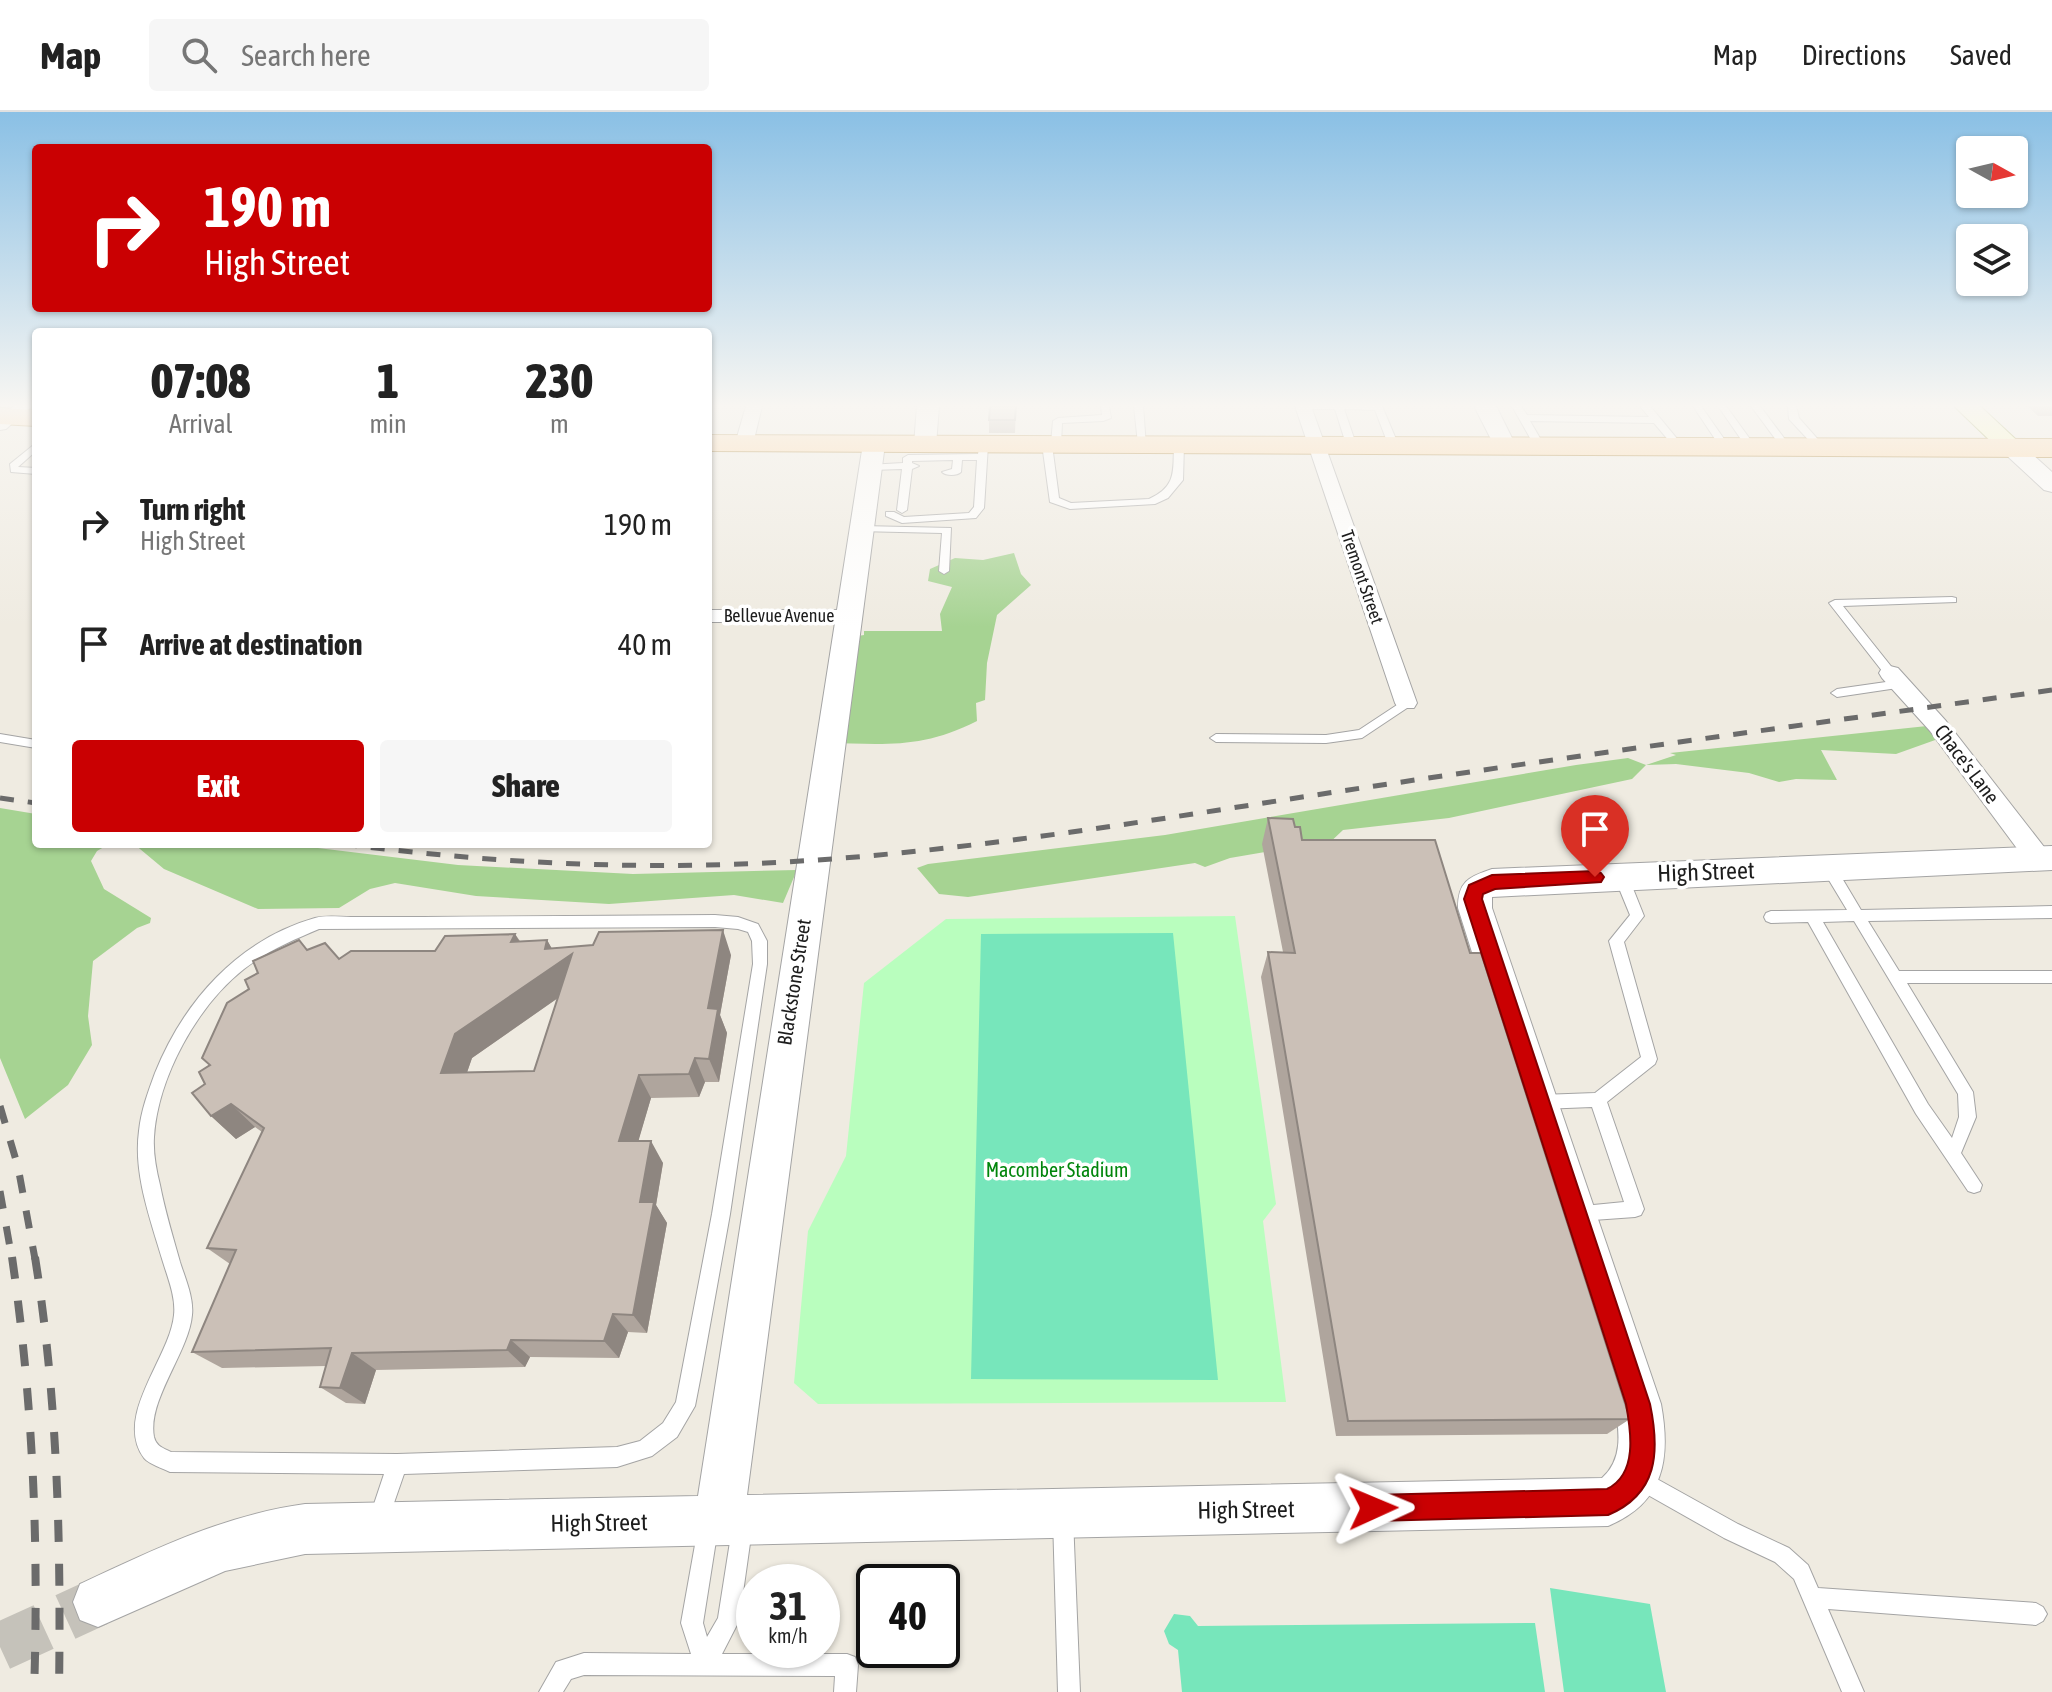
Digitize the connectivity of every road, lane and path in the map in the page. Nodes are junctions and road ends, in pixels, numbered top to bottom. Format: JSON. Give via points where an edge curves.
{"nodes":[{"id":1,"x":872,"y":480,"type":"edge"},
{"id":2,"x":910,"y":480,"type":"edge"},
{"id":3,"x":981,"y":480,"type":"edge"},
{"id":4,"x":1054,"y":480,"type":"edge"},
{"id":5,"x":1178,"y":480,"type":"edge"},
{"id":6,"x":1328,"y":480,"type":"edge"},
{"id":7,"x":979,"y":508,"type":"junction"},
{"id":8,"x":902,"y":510,"type":"junction"},
{"id":9,"x":872,"y":519,"type":"junction"},
{"id":10,"x":944,"y":571,"type":"dead end"},
{"id":11,"x":1952,"y":600,"type":"dead end"},
{"id":12,"x":712,"y":616,"type":"edge"},
{"id":13,"x":849,"y":616,"type":"junction"},
{"id":14,"x":1895,"y":678,"type":"junction"},
{"id":15,"x":1837,"y":693,"type":"dead end"},
{"id":16,"x":1406,"y":703,"type":"joint"},
{"id":17,"x":0,"y":738,"type":"edge"},
{"id":18,"x":1216,"y":738,"type":"dead end"},
{"id":19,"x":32,"y":743,"type":"edge"},
{"id":20,"x":2048,"y":859,"type":"edge"},
{"id":21,"x":1828,"y":867,"type":"junction"},
{"id":22,"x":1621,"y":876,"type":"junction"},
{"id":23,"x":2052,"y":912,"type":"edge"},
{"id":24,"x":1858,"y":915,"type":"junction"},
{"id":25,"x":1812,"y":916,"type":"junction"},
{"id":26,"x":1771,"y":917,"type":"dead end"},
{"id":27,"x":1895,"y":977,"type":"junction"},
{"id":28,"x":2052,"y":977,"type":"edge"},
{"id":29,"x":1598,"y":1100,"type":"junction"},
{"id":30,"x":1539,"y":1102,"type":"junction"},
{"id":31,"x":1952,"y":1155,"type":"junction"},
{"id":32,"x":1974,"y":1185,"type":"dead end"},
{"id":33,"x":1575,"y":1213,"type":"junction"},
{"id":34,"x":397,"y":1464,"type":"junction"},
{"id":35,"x":1635,"y":1477,"type":"junction"},
{"id":36,"x":1063,"y":1514,"type":"junction"},
{"id":37,"x":724,"y":1521,"type":"junction"},
{"id":38,"x":376,"y":1527,"type":"junction"},
{"id":39,"x":1814,"y":1598,"type":"junction"},
{"id":40,"x":98,"y":1602,"type":"tunnel mouth"},
{"id":41,"x":2036,"y":1614,"type":"dead end"},
{"id":42,"x":705,"y":1663,"type":"junction"},
{"id":43,"x":550,"y":1692,"type":"edge"},
{"id":44,"x":845,"y":1692,"type":"edge"},
{"id":45,"x":1069,"y":1692,"type":"edge"},
{"id":46,"x":1853,"y":1692,"type":"edge"}],
"edges":[{"from":1,"to":9,"type":"street","name":"Blackstone Street"},
{"from":2,"to":8,"type":"lane"},
{"from":3,"to":7,"type":"lane"},
{"from":4,"to":5,"type":"lane","via":[[1054,500],[1070,506],[1151,502]]},
{"from":6,"to":16,"type":"street","name":"Tremont Street"},
{"from":7,"to":8,"type":"lane"},
{"from":7,"to":9,"type":"lane","via":[[972,516]]},
{"from":8,"to":9,"type":"lane"},
{"from":9,"to":10,"type":"lane","via":[[947,530]]},
{"from":9,"to":13,"type":"street","name":"Blackstone Street"},
{"from":11,"to":14,"type":"lane","via":[[1835,603]]},
{"from":12,"to":13,"type":"street","name":"Bellevue Avenue"},
{"from":13,"to":37,"type":"street","name":"Blackstone Street","via":[[794,977]]},
{"from":14,"to":15,"type":"lane"},
{"from":14,"to":20,"type":"street","name":"Chace's Lane"},
{"from":16,"to":18,"type":"lane","via":[[1362,734],[1326,739]]},
{"from":17,"to":19,"type":"lane"},
{"from":20,"to":21,"type":"street","name":"High Street"},
{"from":21,"to":22,"type":"street","name":"High Street"},
{"from":21,"to":24,"type":"lane"},
{"from":22,"to":29,"type":"lane","via":[[1637,916],[1616,941],[1649,1059]]},
{"from":22,"to":30,"type":"street","name":"High Street","via":[[1492,882],[1475,890],[1475,908]]},
{"from":23,"to":24,"type":"lane"},
{"from":24,"to":25,"type":"lane"},
{"from":24,"to":27,"type":"lane"},
{"from":25,"to":26,"type":"lane"},
{"from":25,"to":31,"type":"lane"},
{"from":27,"to":28,"type":"lane"},
{"from":27,"to":31,"type":"lane","via":[[1969,1102],[1969,1117]]},
{"from":29,"to":30,"type":"lane"},
{"from":29,"to":33,"type":"lane","via":[[1635,1209]]},
{"from":30,"to":33,"type":"street","name":"High Street"},
{"from":31,"to":32,"type":"lane"},
{"from":33,"to":35,"type":"street","name":"High Street","via":[[1638,1404],[1643,1455]]},
{"from":34,"to":34,"type":"lane","via":[[170,1462],[151,1456],[146,1448],[146,1412],[183,1317],[147,1162],[146,1128],[164,1067],[198,1003],[244,960],[318,923],[715,921],[756,929],[762,942],[760,964],[721,1214],[692,1375],[679,1418],[661,1439],[634,1455]]},
{"from":34,"to":38,"type":"lane"},
{"from":35,"to":36,"type":"street","name":"High Street","via":[[1622,1495],[1608,1502]]},
{"from":35,"to":39,"type":"lane","via":[[1782,1555],[1801,1572]]},
{"from":36,"to":37,"type":"street","name":"High Street"},
{"from":36,"to":45,"type":"lane"},
{"from":37,"to":38,"type":"street","name":"High Street"},
{"from":37,"to":42,"type":"lane","via":[[728,1621]]},
{"from":37,"to":42,"type":"lane","via":[[692,1623]]},
{"from":38,"to":40,"type":"street","name":"High Street","via":[[261,1535],[196,1557]]},
{"from":39,"to":41,"type":"lane"},
{"from":39,"to":46,"type":"lane"},
{"from":42,"to":43,"type":"lane","via":[[584,1664],[564,1670]]},
{"from":42,"to":44,"type":"lane","via":[[847,1665]]}]}
